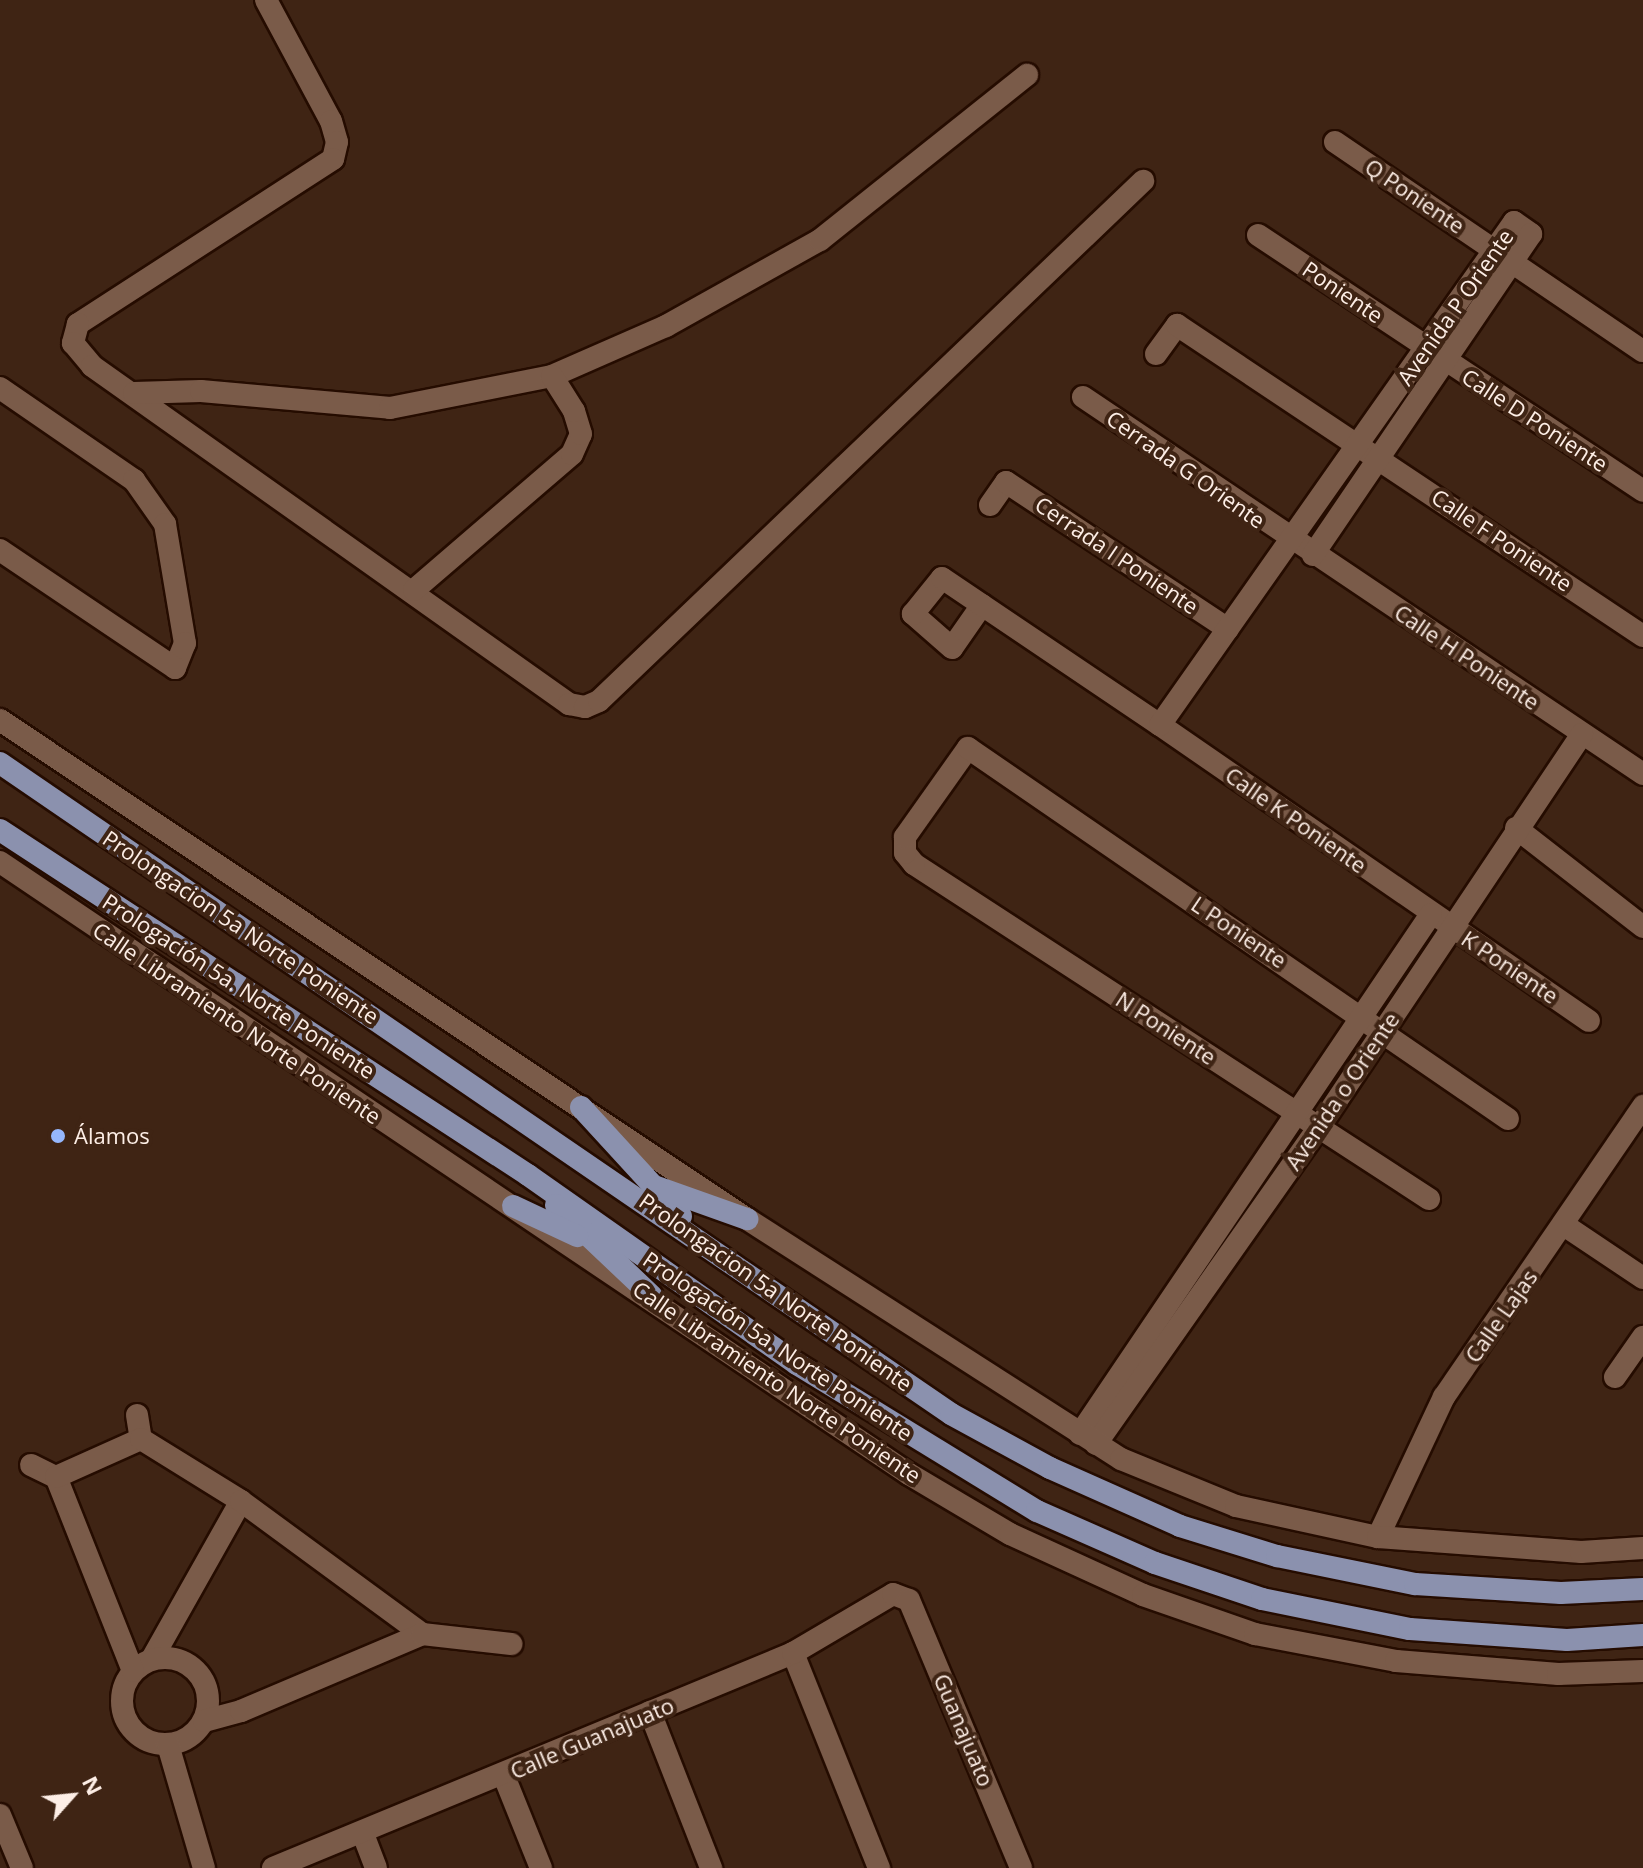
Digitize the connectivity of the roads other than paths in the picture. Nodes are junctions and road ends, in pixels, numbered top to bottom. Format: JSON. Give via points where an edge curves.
{"nodes":[{"id":1,"x":266,"y":0,"type":"edge"},
{"id":2,"x":1027,"y":75,"type":"dead end"},
{"id":3,"x":1335,"y":142,"type":"dead end"},
{"id":4,"x":1143,"y":181,"type":"dead end"},
{"id":5,"x":1258,"y":235,"type":"dead end"},
{"id":6,"x":1504,"y":256,"type":"junction"},
{"id":7,"x":1427,"y":348,"type":"junction"},
{"id":8,"x":1643,"y":351,"type":"edge"},
{"id":9,"x":1156,"y":354,"type":"dead end"},
{"id":10,"x":1446,"y":361,"type":"junction"},
{"id":11,"x":552,"y":376,"type":"junction"},
{"id":12,"x":0,"y":388,"type":"edge"},
{"id":13,"x":134,"y":393,"type":"junction"},
{"id":14,"x":1083,"y":397,"type":"dead end"},
{"id":15,"x":1361,"y":443,"type":"junction"},
{"id":16,"x":1381,"y":457,"type":"junction"},
{"id":17,"x":1643,"y":491,"type":"edge"},
{"id":18,"x":990,"y":505,"type":"dead end"},
{"id":19,"x":1290,"y":541,"type":"junction"},
{"id":20,"x":0,"y":550,"type":"edge"},
{"id":21,"x":1313,"y":555,"type":"junction"},
{"id":22,"x":414,"y":590,"type":"junction"},
{"id":23,"x":982,"y":605,"type":"dead end"},
{"id":24,"x":1228,"y":629,"type":"junction"},
{"id":25,"x":1643,"y":636,"type":"edge"},
{"id":26,"x":0,"y":720,"type":"edge"},
{"id":27,"x":1160,"y":725,"type":"junction"},
{"id":28,"x":1582,"y":734,"type":"junction"},
{"id":29,"x":968,"y":748,"type":"joint"},
{"id":30,"x":0,"y":763,"type":"edge"},
{"id":31,"x":1643,"y":774,"type":"edge"},
{"id":32,"x":1516,"y":828,"type":"junction"},
{"id":33,"x":0,"y":830,"type":"edge"},
{"id":34,"x":0,"y":862,"type":"edge"},
{"id":35,"x":1441,"y":920,"type":"junction"},
{"id":36,"x":1643,"y":927,"type":"edge"},
{"id":37,"x":1365,"y":1017,"type":"junction"},
{"id":38,"x":1589,"y":1021,"type":"dead end"},
{"id":39,"x":1384,"y":1030,"type":"junction"},
{"id":40,"x":1643,"y":1106,"type":"edge"},
{"id":41,"x":581,"y":1107,"type":"junction"},
{"id":42,"x":1299,"y":1115,"type":"junction"},
{"id":43,"x":1508,"y":1119,"type":"dead end"},
{"id":44,"x":1319,"y":1127,"type":"junction"},
{"id":45,"x":584,"y":1160,"type":"junction"},
{"id":46,"x":528,"y":1175,"type":"junction"},
{"id":47,"x":652,"y":1185,"type":"junction"},
{"id":48,"x":1429,"y":1199,"type":"dead end"},
{"id":49,"x":513,"y":1206,"type":"junction"},
{"id":50,"x":747,"y":1219,"type":"junction"},
{"id":51,"x":1564,"y":1225,"type":"junction"},
{"id":52,"x":589,"y":1241,"type":"junction"},
{"id":53,"x":706,"y":1243,"type":"junction"},
{"id":54,"x":666,"y":1270,"type":"junction"},
{"id":55,"x":1643,"y":1278,"type":"edge"},
{"id":56,"x":652,"y":1296,"type":"junction"},
{"id":57,"x":1643,"y":1337,"type":"edge"},
{"id":58,"x":1615,"y":1377,"type":"dead end"},
{"id":59,"x":137,"y":1415,"type":"dead end"},
{"id":60,"x":141,"y":1439,"type":"junction"},
{"id":61,"x":1088,"y":1439,"type":"junction"},
{"id":62,"x":31,"y":1465,"type":"dead end"},
{"id":63,"x":56,"y":1477,"type":"junction"},
{"id":64,"x":241,"y":1501,"type":"junction"},
{"id":65,"x":1378,"y":1537,"type":"junction"},
{"id":66,"x":1643,"y":1548,"type":"edge"},
{"id":67,"x":1643,"y":1589,"type":"edge"},
{"id":68,"x":903,"y":1595,"type":"joint"},
{"id":69,"x":422,"y":1634,"type":"junction"},
{"id":70,"x":1643,"y":1635,"type":"edge"},
{"id":71,"x":511,"y":1644,"type":"dead end"},
{"id":72,"x":793,"y":1653,"type":"junction"},
{"id":73,"x":153,"y":1657,"type":"junction"},
{"id":74,"x":133,"y":1671,"type":"junction"},
{"id":75,"x":1643,"y":1671,"type":"edge"},
{"id":76,"x":650,"y":1712,"type":"junction"},
{"id":77,"x":204,"y":1721,"type":"junction"},
{"id":78,"x":168,"y":1745,"type":"junction"},
{"id":79,"x":504,"y":1776,"type":"junction"},
{"id":80,"x":0,"y":1815,"type":"edge"},
{"id":81,"x":363,"y":1834,"type":"junction"},
{"id":82,"x":22,"y":1868,"type":"edge"},
{"id":83,"x":204,"y":1868,"type":"edge"},
{"id":84,"x":273,"y":1868,"type":"edge"},
{"id":85,"x":376,"y":1868,"type":"edge"},
{"id":86,"x":541,"y":1868,"type":"edge"},
{"id":87,"x":711,"y":1868,"type":"edge"},
{"id":88,"x":879,"y":1868,"type":"edge"},
{"id":89,"x":1021,"y":1868,"type":"edge"}],
"edges":[{"from":1,"to":13,"type":"street","via":[[331,121],[337,142],[333,159],[78,324],[73,343],[92,366]]},
{"from":2,"to":11,"type":"street","via":[[820,240],[666,326]]},
{"from":3,"to":6,"type":"street","name":"Q Poniente"},
{"from":4,"to":22,"type":"street","via":[[599,701],[585,707],[569,704]]},
{"from":5,"to":7,"type":"street","name":"Poniente"},
{"from":6,"to":7,"type":"street","name":"Avenida P Oriente"},
{"from":6,"to":8,"type":"street","name":"Q Poniente"},
{"from":6,"to":10,"type":"street","name":"Avenida P Oriente"},
{"from":7,"to":10,"type":"street","name":"Calle D Poniente"},
{"from":7,"to":15,"type":"street","name":"Avenida P Oriente"},
{"from":9,"to":15,"type":"street","name":"Calle F Poniente","via":[[1177,325]]},
{"from":10,"to":16,"type":"street","name":"Avenida P Oriente"},
{"from":10,"to":17,"type":"street","name":"Calle D Poniente"},
{"from":11,"to":13,"type":"street","via":[[390,408],[201,391]]},
{"from":11,"to":22,"type":"street","via":[[574,411],[581,434],[572,454]]},
{"from":12,"to":20,"type":"street","via":[[134,480],[165,524],[185,643],[175,668]]},
{"from":13,"to":22,"type":"street"},
{"from":14,"to":19,"type":"street","name":"Cerrada G Oriente"},
{"from":15,"to":16,"type":"street","name":"Calle F Poniente"},
{"from":15,"to":19,"type":"street","name":"Avenida P Oriente"},
{"from":16,"to":21,"type":"street","name":"Avenida P Oriente"},
{"from":16,"to":25,"type":"street","name":"Calle F Poniente"},
{"from":18,"to":24,"type":"street","name":"Cerrada I Poniente","via":[[1006,482]]},
{"from":19,"to":21,"type":"street","name":"Calle H Poniente"},
{"from":19,"to":24,"type":"street","name":"Avenida P Oriente"},
{"from":21,"to":28,"type":"street","name":"Calle H Poniente"},
{"from":23,"to":27,"type":"street","name":"Calle K Poniente"},
{"from":24,"to":27,"type":"street","name":"Avenida P Oriente"},
{"from":26,"to":41,"type":"street"},
{"from":27,"to":35,"type":"street","name":"Calle K Poniente"},
{"from":28,"to":31,"type":"street","name":"Calle H Poniente"},
{"from":28,"to":32,"type":"street","name":"Avenida o Oriente"},
{"from":29,"to":37,"type":"street","name":"L Poniente"},
{"from":29,"to":42,"type":"street","name":"N Poniente","via":[[905,837],[905,853],[914,864]]},
{"from":30,"to":45,"type":"main road","name":"Prolongacion 5a Norte Poniente"},
{"from":32,"to":35,"type":"street","name":"Avenida o Oriente"},
{"from":32,"to":36,"type":"street"},
{"from":33,"to":46,"type":"main road","name":"Prologación 5a. Norte Poniente"},
{"from":34,"to":49,"type":"street","name":"Calle Libramiento Norte Poniente"},
{"from":35,"to":37,"type":"street","name":"Avenida o Oriente"},
{"from":35,"to":38,"type":"street","name":"K Poniente"},
{"from":35,"to":39,"type":"street","name":"Avenida o Oriente"},
{"from":37,"to":39,"type":"street","name":"L Poniente"},
{"from":37,"to":42,"type":"street","name":"Avenida o Oriente"},
{"from":39,"to":43,"type":"street","name":"L Poniente"},
{"from":39,"to":44,"type":"street","name":"Avenida o Oriente"},
{"from":40,"to":51,"type":"street","name":"Calle Lajas"},
{"from":41,"to":47,"type":"main road"},
{"from":41,"to":50,"type":"street"},
{"from":42,"to":44,"type":"street","name":"N Poniente"},
{"from":42,"to":61,"type":"street","name":"Avenida o Oriente"},
{"from":44,"to":48,"type":"street","name":"N Poniente"},
{"from":44,"to":61,"type":"street","name":"Avenida o Oriente"},
{"from":45,"to":47,"type":"main road"},
{"from":45,"to":53,"type":"main road","name":"Prolongacion 5a Norte Poniente"},
{"from":46,"to":52,"type":"main road"},
{"from":46,"to":54,"type":"main road","name":"Prologación 5a. Norte Poniente"},
{"from":47,"to":50,"type":"main road"},
{"from":47,"to":53,"type":"main road"},
{"from":49,"to":52,"type":"main road"},
{"from":49,"to":56,"type":"street","name":"Calle Libramiento Norte Poniente"},
{"from":50,"to":61,"type":"street"},
{"from":51,"to":55,"type":"street"},
{"from":51,"to":65,"type":"street","name":"Calle Lajas","via":[[1444,1397]]},
{"from":52,"to":54,"type":"main road"},
{"from":52,"to":56,"type":"main road"},
{"from":53,"to":67,"type":"main road","name":"Prolongacion 5a Norte Poniente","via":[[951,1414],[1050,1468],[1180,1526],[1277,1556],[1415,1584],[1561,1593]]},
{"from":54,"to":70,"type":"main road","name":"Prologación 5a. Norte Poniente","via":[[797,1364],[933,1451],[1037,1511],[1155,1563],[1262,1599],[1410,1629],[1567,1640]]},
{"from":56,"to":75,"type":"street","name":"Calle Libramiento Norte Poniente","via":[[909,1474],[1010,1534],[1143,1595],[1255,1634],[1396,1661],[1558,1674]]},
{"from":57,"to":58,"type":"street"},
{"from":59,"to":60,"type":"street"},
{"from":60,"to":63,"type":"street"},
{"from":60,"to":64,"type":"street"},
{"from":61,"to":65,"type":"street","via":[[1236,1506]]},
{"from":62,"to":63,"type":"street"},
{"from":63,"to":74,"type":"street"},
{"from":64,"to":69,"type":"street"},
{"from":64,"to":73,"type":"street"},
{"from":65,"to":66,"type":"street","via":[[1581,1552]]},
{"from":68,"to":72,"type":"street","name":"Calle Guanajuato","via":[[893,1594]]},
{"from":68,"to":89,"type":"street","name":"Guanajuato"},
{"from":69,"to":71,"type":"street"},
{"from":69,"to":77,"type":"street","via":[[241,1711]]},
{"from":72,"to":76,"type":"street","name":"Calle Guanajuato"},
{"from":72,"to":88,"type":"street"},
{"from":73,"to":74,"type":"street"},
{"from":73,"to":77,"type":"street","via":[[164,1656],[196,1672],[207,1694]]},
{"from":74,"to":78,"type":"street","via":[[123,1698],[128,1722],[145,1739]]},
{"from":76,"to":79,"type":"street","name":"Calle Guanajuato"},
{"from":76,"to":87,"type":"street"},
{"from":77,"to":78,"type":"street","via":[[191,1737]]},
{"from":78,"to":83,"type":"street"},
{"from":79,"to":81,"type":"street","name":"Calle Guanajuato"},
{"from":79,"to":86,"type":"street"},
{"from":80,"to":82,"type":"street"},
{"from":81,"to":84,"type":"street","name":"Calle Guanajuato"},
{"from":81,"to":85,"type":"street"}]}
